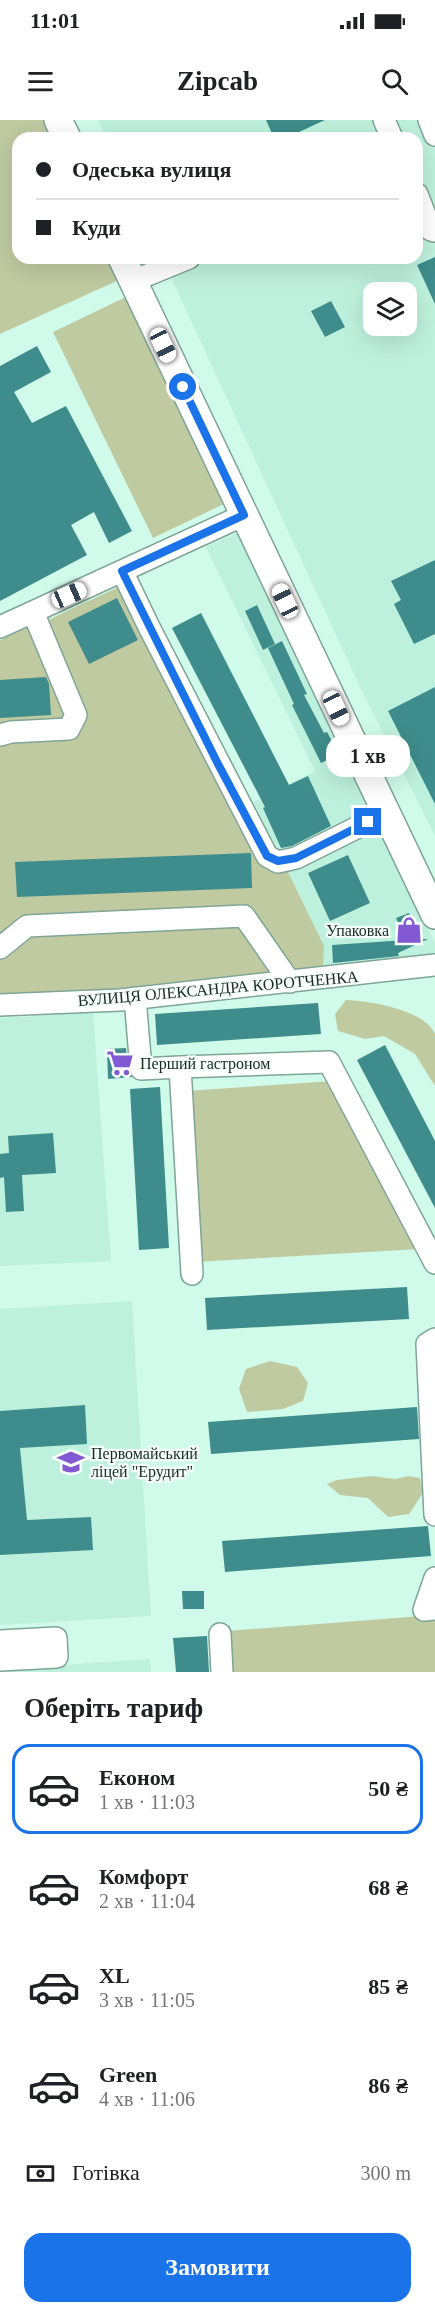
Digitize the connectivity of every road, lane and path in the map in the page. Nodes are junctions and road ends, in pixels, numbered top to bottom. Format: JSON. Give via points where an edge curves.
{"nodes":[{"id":1,"x":429,"y":120,"type":"edge"},
{"id":2,"x":435,"y":135,"type":"edge"},
{"id":3,"x":423,"y":209,"type":"edge"},
{"id":4,"x":435,"y":231,"type":"edge"},
{"id":5,"x":156,"y":264,"type":"edge"},
{"id":6,"x":128,"y":269,"type":"edge"},
{"id":7,"x":244,"y":515,"type":"junction"},
{"id":8,"x":122,"y":571,"type":"junction"},
{"id":9,"x":33,"y":612,"type":"junction"},
{"id":10,"x":0,"y":627,"type":"edge"},
{"id":11,"x":0,"y":735,"type":"edge"},
{"id":12,"x":386,"y":813,"type":"junction"},
{"id":13,"x":435,"y":915,"type":"edge"},
{"id":14,"x":0,"y":948,"type":"edge"},
{"id":15,"x":435,"y":965,"type":"edge"},
{"id":16,"x":290,"y":982,"type":"junction"},
{"id":17,"x":135,"y":998,"type":"junction"},
{"id":18,"x":0,"y":1005,"type":"edge"},
{"id":19,"x":180,"y":1067,"type":"junction"},
{"id":20,"x":435,"y":1263,"type":"edge"},
{"id":21,"x":192,"y":1275,"type":"dead end"},
{"id":22,"x":431,"y":1342,"type":"edge"},
{"id":23,"x":435,"y":1515,"type":"edge"},
{"id":24,"x":435,"y":1578,"type":"edge"},
{"id":25,"x":430,"y":1610,"type":"edge"},
{"id":26,"x":220,"y":1634,"type":"dead end"},
{"id":27,"x":0,"y":1641,"type":"edge"},
{"id":28,"x":0,"y":1660,"type":"edge"},
{"id":29,"x":222,"y":1672,"type":"edge"}],
"edges":[{"from":1,"to":2,"type":"street"},
{"from":3,"to":4,"type":"street","via":[[431,230]]},
{"from":5,"to":6,"type":"street"},
{"from":6,"to":7,"type":"main road"},
{"from":7,"to":8,"type":"street"},
{"from":7,"to":12,"type":"main road"},
{"from":8,"to":9,"type":"street"},
{"from":8,"to":12,"type":"street","via":[[267,856],[278,861],[296,858]]},
{"from":9,"to":10,"type":"street"},
{"from":9,"to":11,"type":"street","via":[[76,715],[69,729]]},
{"from":12,"to":13,"type":"main road"},
{"from":14,"to":16,"type":"street","via":[[27,926],[244,916]]},
{"from":15,"to":16,"type":"street","name":"ВУЛИЦЯ ОЛЕКСАНДРА КОРОТЧЕНКА"},
{"from":16,"to":17,"type":"street","name":"ВУЛИЦЯ ОЛЕКСАНДРА КОРОТЧЕНКА"},
{"from":17,"to":18,"type":"street","name":"ВУЛИЦЯ ОЛЕКСАНДРА КОРОТЧЕНКА"},
{"from":17,"to":19,"type":"street","via":[[141,1068]]},
{"from":19,"to":20,"type":"street","via":[[329,1062]]},
{"from":19,"to":21,"type":"street"},
{"from":22,"to":23,"type":"street"},
{"from":24,"to":25,"type":"street"},
{"from":26,"to":29,"type":"street"},
{"from":27,"to":28,"type":"street","via":[[56,1638],[57,1657]]}]}
